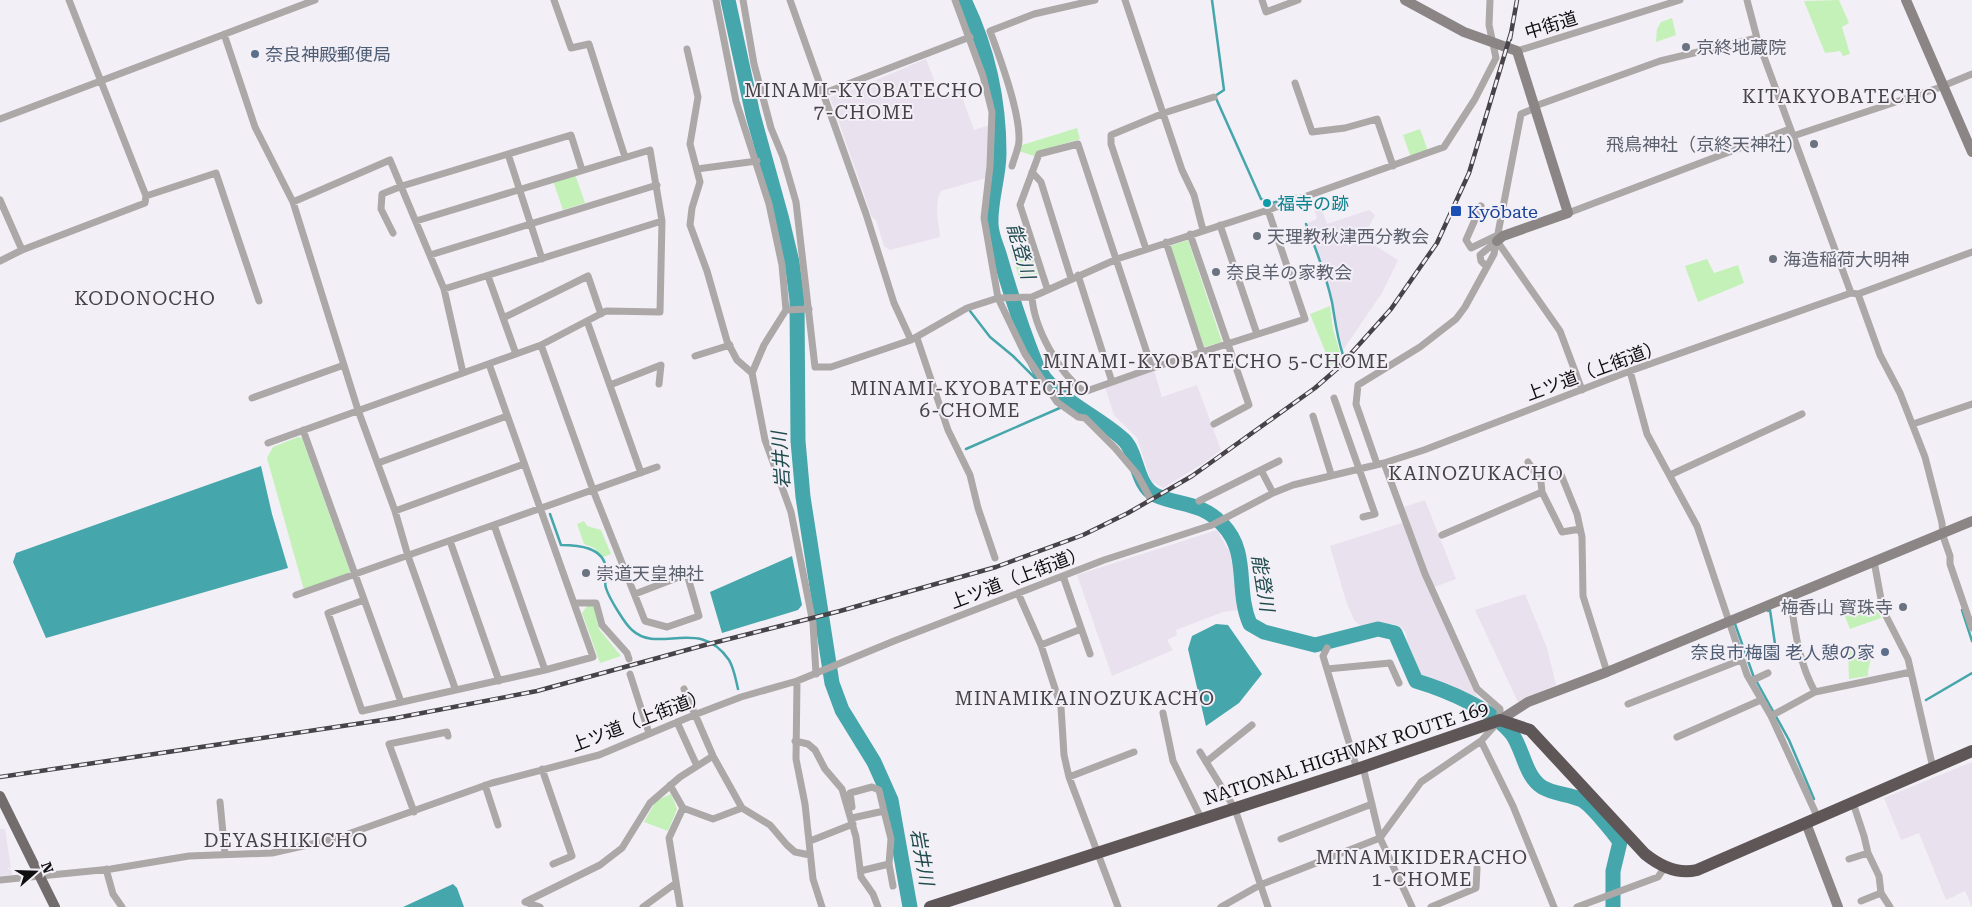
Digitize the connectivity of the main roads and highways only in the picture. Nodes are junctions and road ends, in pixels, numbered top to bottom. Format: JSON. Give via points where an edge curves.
{"nodes":[{"id":1,"x":1972,"y":751,"type":"edge"},
{"id":2,"x":0,"y":796,"type":"edge"},
{"id":3,"x":55,"y":907,"type":"edge"},
{"id":4,"x":930,"y":907,"type":"edge"}],
"edges":[{"from":1,"to":4,"type":"highway","name":"NATIONAL HIGHWAY ROUTE 169","via":[[1697,870],[1680,872],[1645,854],[1530,730],[1500,720]]},
{"from":2,"to":3,"type":"main road"}]}
